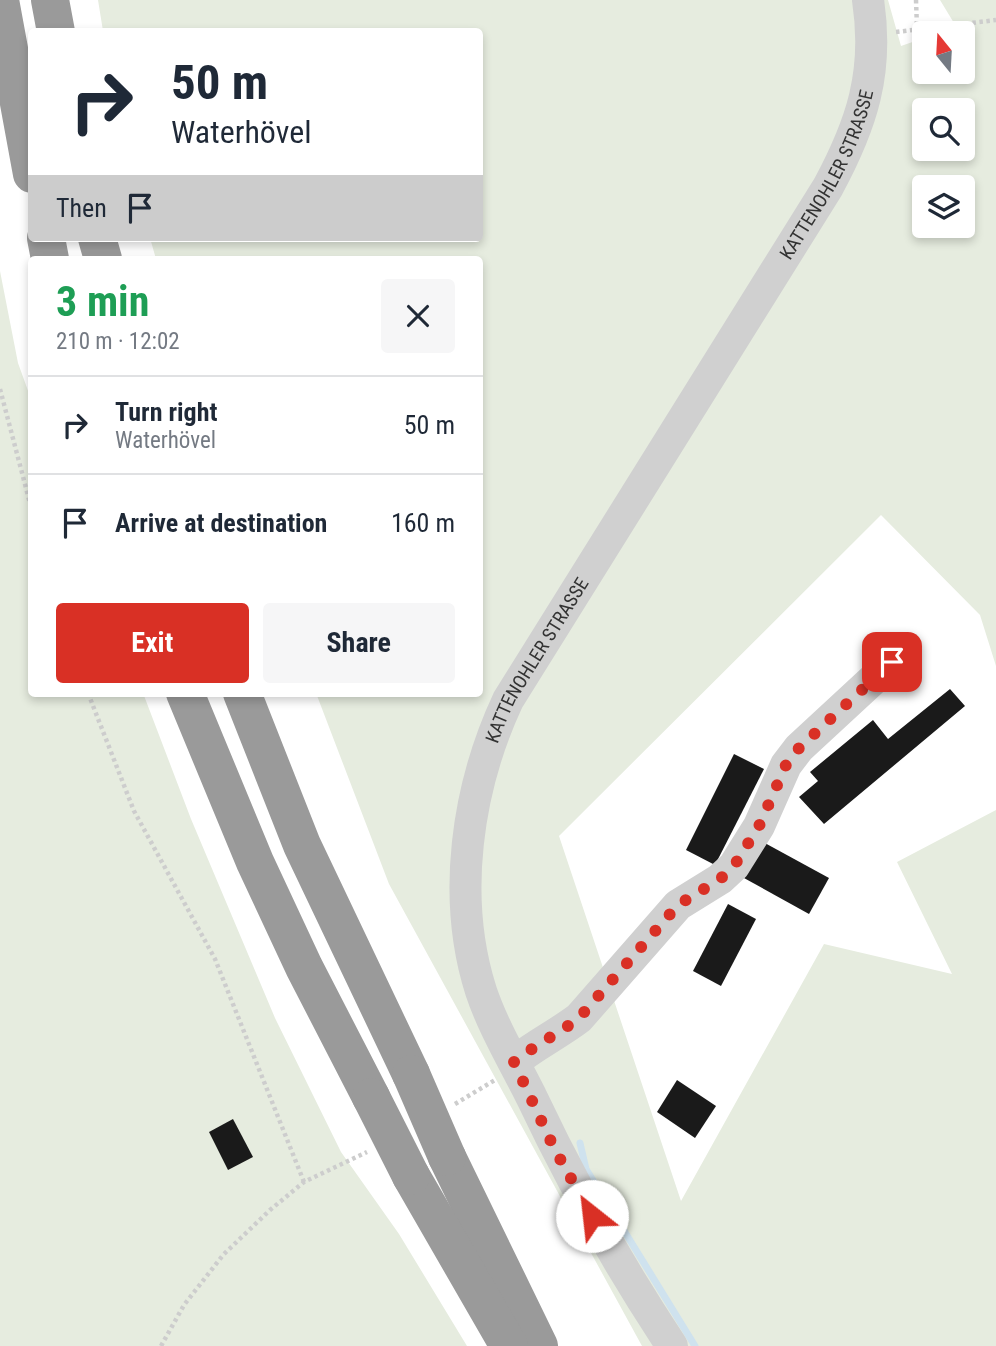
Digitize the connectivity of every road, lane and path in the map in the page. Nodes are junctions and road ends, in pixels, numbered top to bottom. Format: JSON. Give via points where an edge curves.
{"nodes":[{"id":1,"x":0,"y":0,"type":"edge"},
{"id":2,"x":50,"y":0,"type":"edge"},
{"id":3,"x":868,"y":0,"type":"edge"},
{"id":4,"x":916,"y":0,"type":"edge"},
{"id":5,"x":996,"y":19,"type":"edge"},
{"id":6,"x":55,"y":28,"type":"edge"},
{"id":7,"x":28,"y":152,"type":"edge"},
{"id":8,"x":0,"y":389,"type":"edge"},
{"id":9,"x":28,"y":496,"type":"edge"},
{"id":10,"x":892,"y":662,"type":"dead end"},
{"id":11,"x":90,"y":697,"type":"edge"},
{"id":12,"x":187,"y":697,"type":"edge"},
{"id":13,"x":244,"y":697,"type":"edge"},
{"id":14,"x":514,"y":1062,"type":"junction"},
{"id":15,"x":161,"y":1346,"type":"edge"},
{"id":16,"x":509,"y":1346,"type":"edge"},
{"id":17,"x":539,"y":1346,"type":"edge"},
{"id":18,"x":672,"y":1346,"type":"edge"}],
"edges":[{"from":1,"to":7,"type":"highway"},
{"from":2,"to":6,"type":"highway"},
{"from":3,"to":14,"type":"street","name":"KATTENOHLER STRASSE","via":[[871,65],[860,120],[846,153],[508,700],[491,737],[471,823],[466,899],[479,986]]},
{"from":4,"to":5,"type":"path","via":[[917,28]]},
{"from":8,"to":9,"type":"path"},
{"from":10,"to":14,"type":"street","via":[[799,748],[734,866],[678,905],[579,1018]]},
{"from":11,"to":15,"type":"path","via":[[134,811],[215,959],[304,1182],[223,1255],[184,1305]]},
{"from":12,"to":16,"type":"highway","bridge":true,"via":[[304,967],[411,1176]]},
{"from":13,"to":17,"type":"highway","bridge":true,"via":[[302,845]]},
{"from":14,"to":18,"type":"street","name":"KATTENOHLER STRASSE","via":[[592,1216]]}]}
